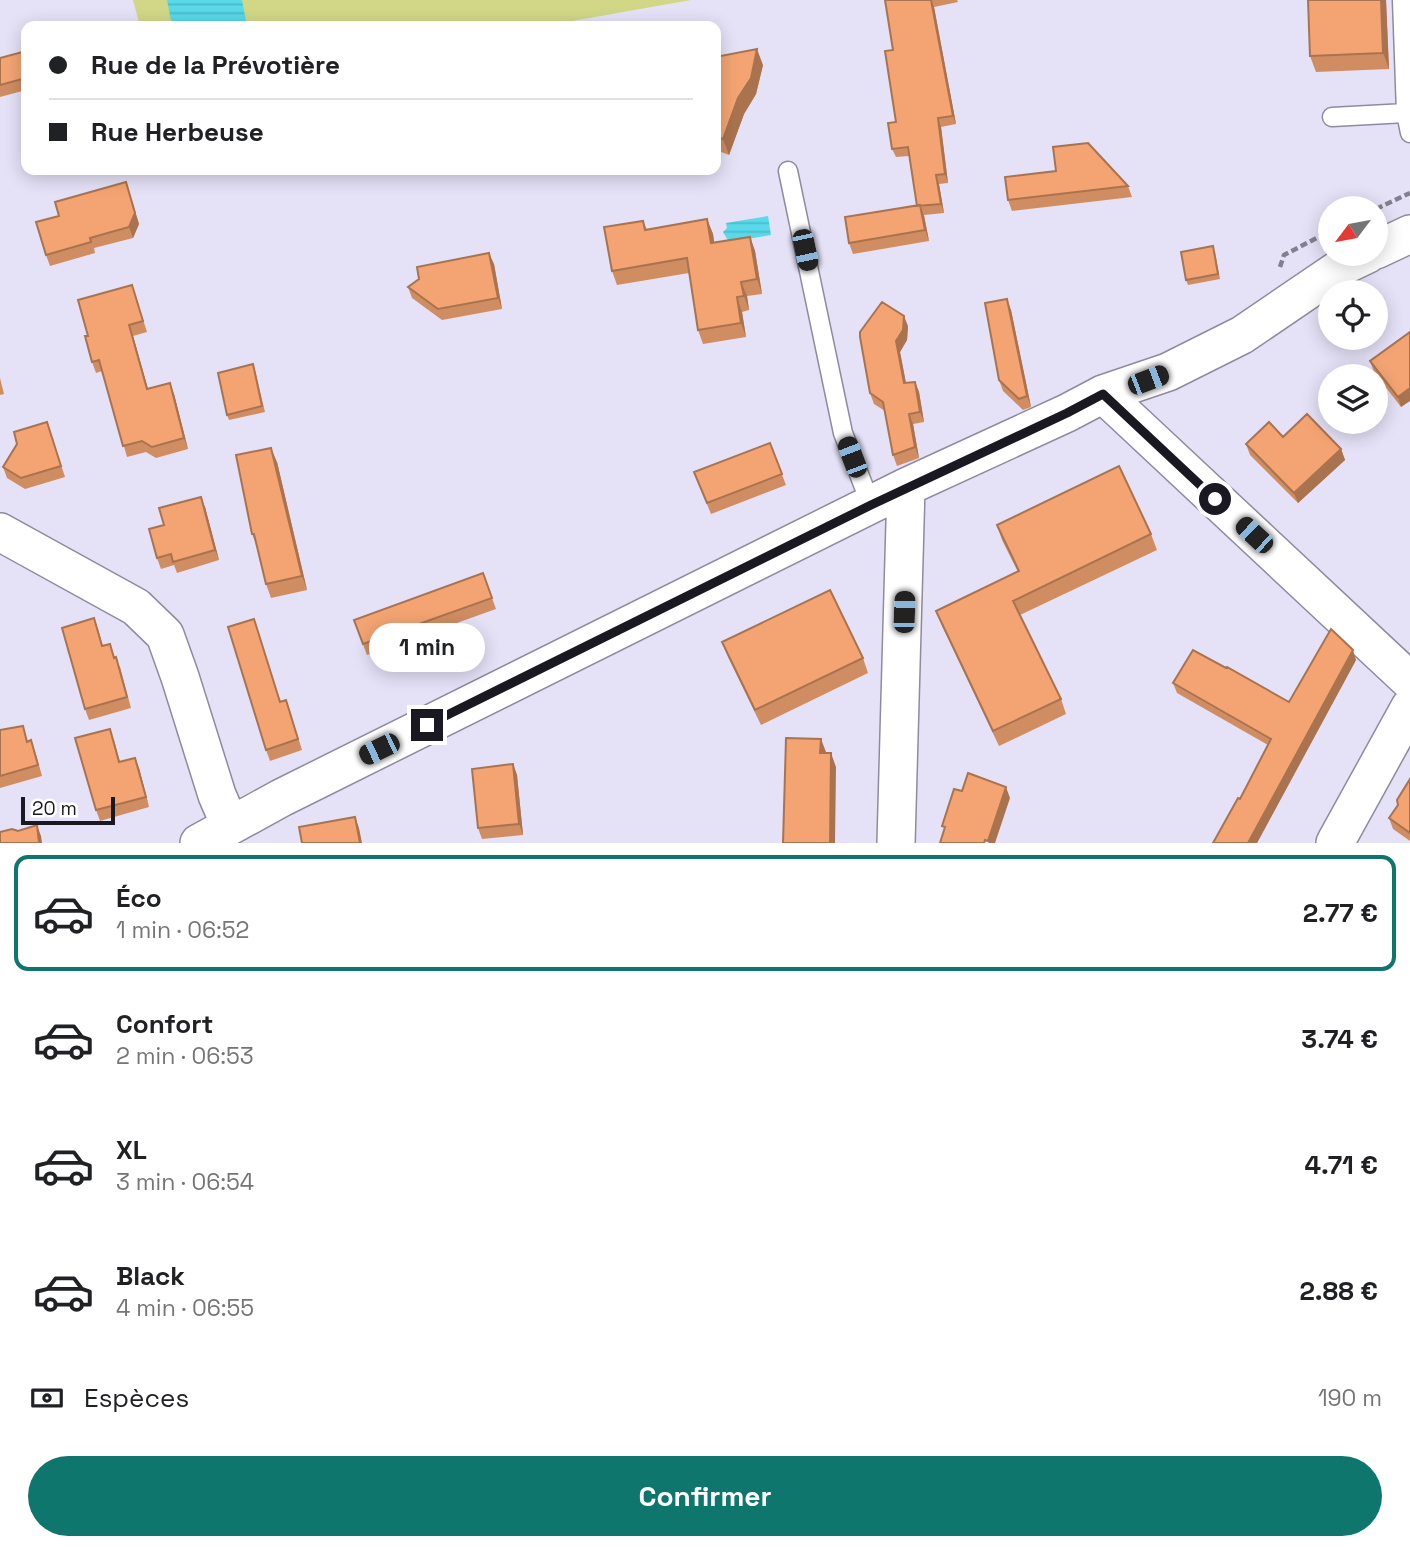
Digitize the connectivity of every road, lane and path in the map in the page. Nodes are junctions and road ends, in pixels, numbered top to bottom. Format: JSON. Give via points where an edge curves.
{"nodes":[{"id":1,"x":1402,"y":0,"type":"edge"},
{"id":2,"x":1406,"y":113,"type":"junction"},
{"id":3,"x":1332,"y":117,"type":"dead end"},
{"id":4,"x":1410,"y":133,"type":"edge"},
{"id":5,"x":788,"y":171,"type":"dead end"},
{"id":6,"x":1410,"y":193,"type":"edge"},
{"id":7,"x":1388,"y":203,"type":"edge"},
{"id":8,"x":1410,"y":234,"type":"edge"},
{"id":9,"x":1388,"y":244,"type":"edge"},
{"id":10,"x":1344,"y":266,"type":"edge"},
{"id":11,"x":1103,"y":394,"type":"junction"},
{"id":12,"x":906,"y":487,"type":"junction"},
{"id":13,"x":871,"y":505,"type":"junction"},
{"id":14,"x":0,"y":532,"type":"edge"},
{"id":15,"x":1410,"y":681,"type":"edge"},
{"id":16,"x":1410,"y":707,"type":"edge"},
{"id":17,"x":214,"y":834,"type":"edge"},
{"id":18,"x":897,"y":843,"type":"edge"},
{"id":19,"x":1335,"y":843,"type":"edge"}],
"edges":[{"from":1,"to":2,"type":"lane"},
{"from":2,"to":3,"type":"lane"},
{"from":2,"to":4,"type":"lane"},
{"from":5,"to":13,"type":"lane","via":[[843,433]]},
{"from":6,"to":7,"type":"path"},
{"from":8,"to":9,"type":"street"},
{"from":10,"to":11,"type":"street","via":[[1242,335],[1168,372]]},
{"from":11,"to":12,"type":"street"},
{"from":11,"to":15,"type":"street"},
{"from":12,"to":13,"type":"street"},
{"from":12,"to":18,"type":"street"},
{"from":13,"to":17,"type":"street"},
{"from":14,"to":17,"type":"street","via":[[136,607],[165,635],[217,795]]},
{"from":16,"to":19,"type":"street"}]}
